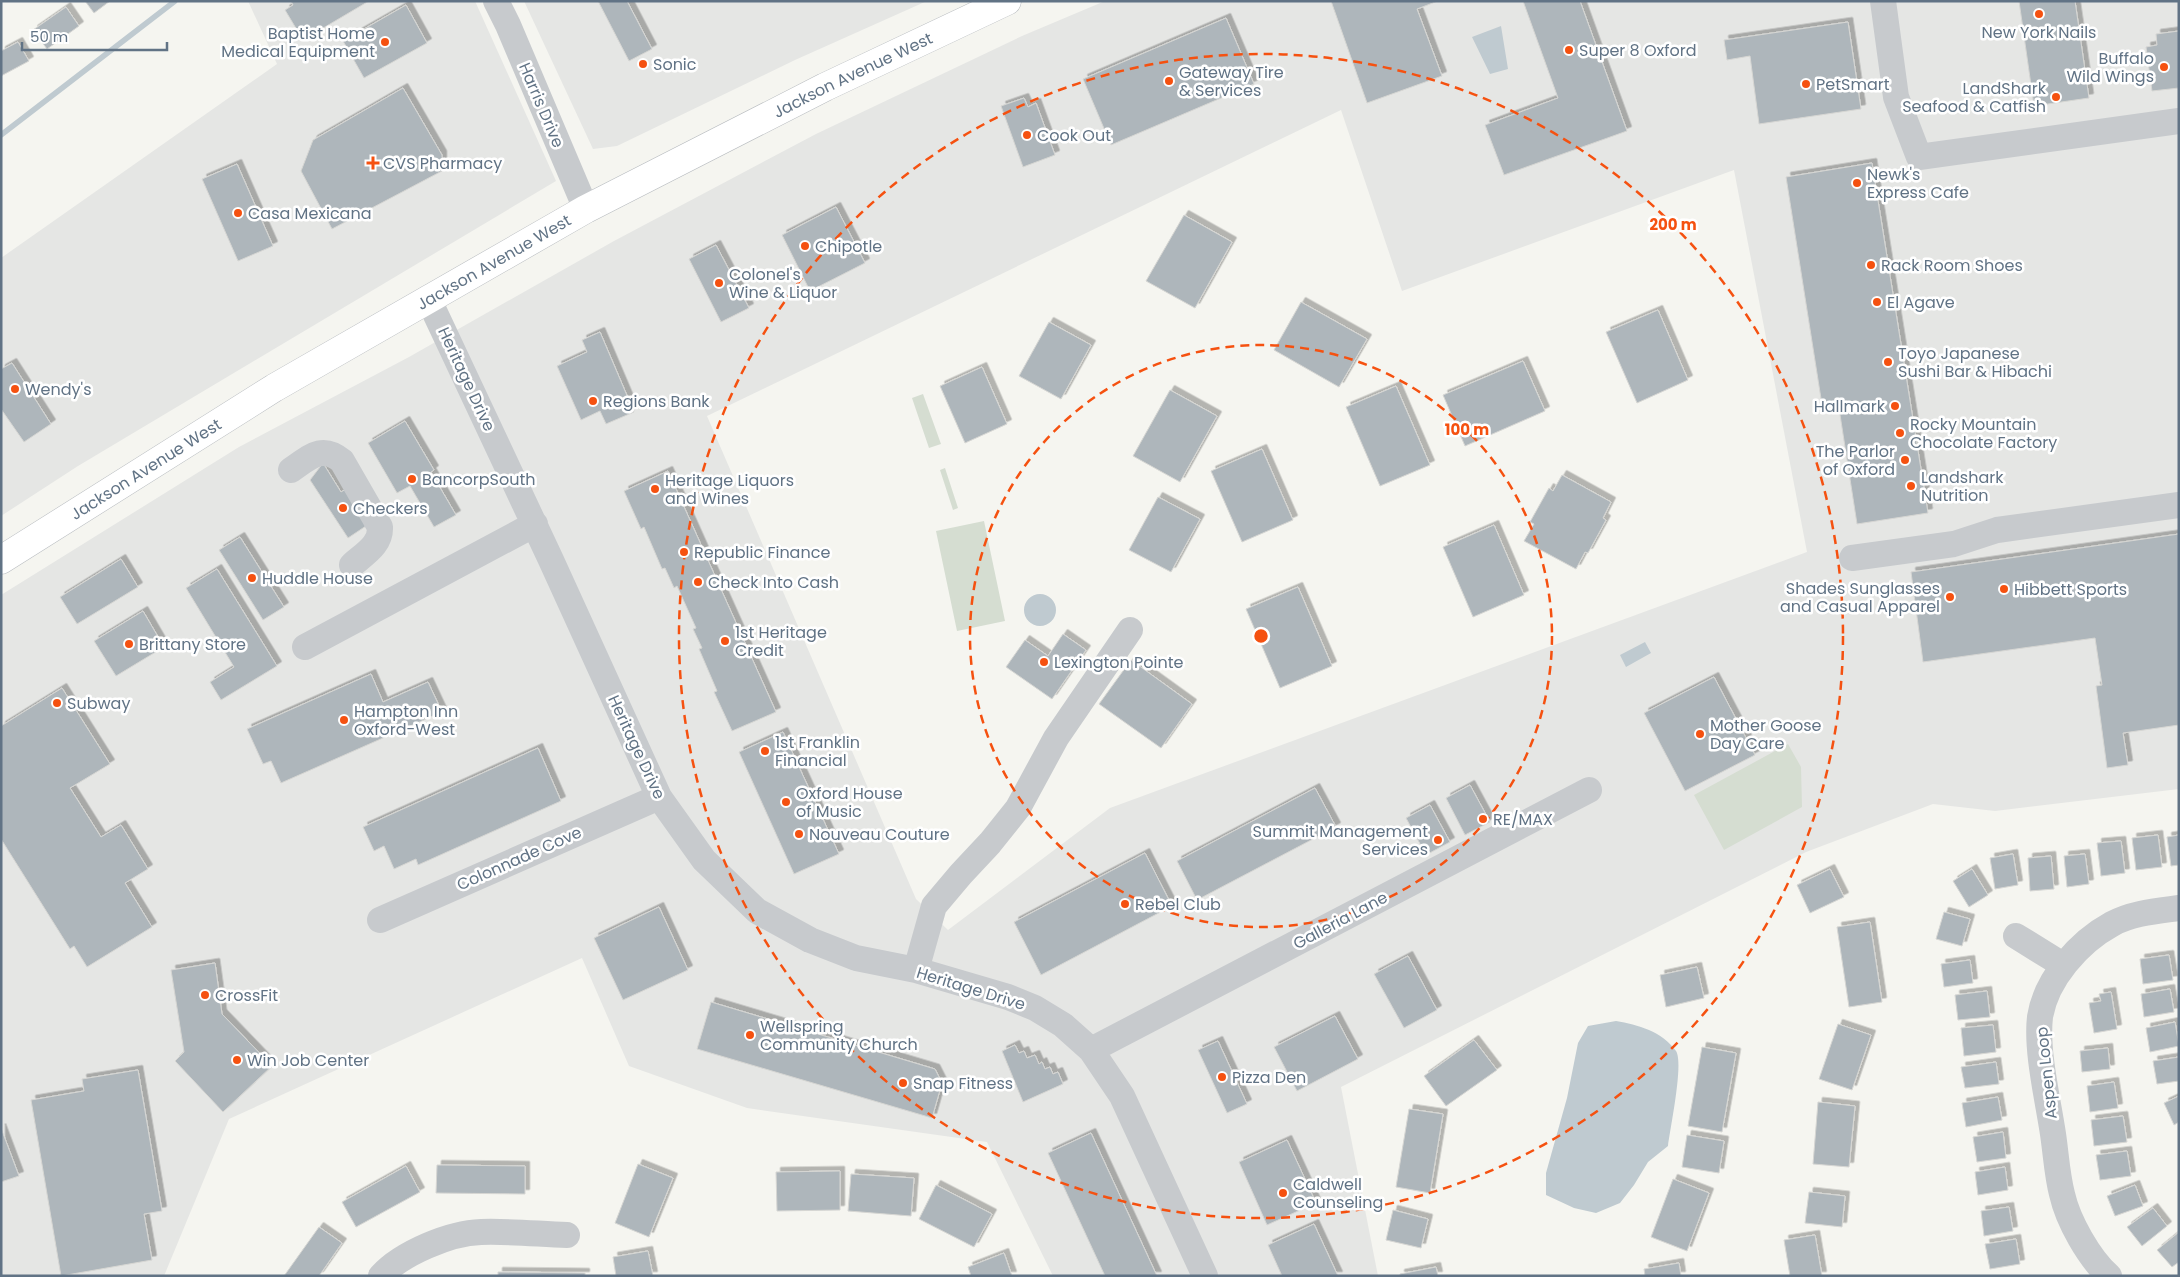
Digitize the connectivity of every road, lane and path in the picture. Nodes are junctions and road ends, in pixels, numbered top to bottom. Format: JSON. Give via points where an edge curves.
{"nodes":[{"id":1,"x":496,"y":1,"type":"edge"},
{"id":2,"x":1007,"y":1,"type":"edge"},
{"id":3,"x":1883,"y":1,"type":"edge"},
{"id":4,"x":2179,"y":121,"type":"edge"},
{"id":5,"x":586,"y":209,"type":"junction"},
{"id":6,"x":428,"y":298,"type":"junction"},
{"id":7,"x":291,"y":470,"type":"dead end"},
{"id":8,"x":2179,"y":505,"type":"edge"},
{"id":9,"x":535,"y":524,"type":"junction"},
{"id":10,"x":1852,"y":558,"type":"dead end"},
{"id":11,"x":1,"y":560,"type":"edge"},
{"id":12,"x":352,"y":565,"type":"dead end"},
{"id":13,"x":1130,"y":630,"type":"dead end"},
{"id":14,"x":305,"y":647,"type":"dead end"},
{"id":15,"x":1589,"y":790,"type":"dead end"},
{"id":16,"x":659,"y":797,"type":"junction"},
{"id":17,"x":2179,"y":908,"type":"edge"},
{"id":18,"x":380,"y":920,"type":"dead end"},
{"id":19,"x":2016,"y":936,"type":"dead end"},
{"id":20,"x":2062,"y":965,"type":"junction"},
{"id":21,"x":916,"y":970,"type":"junction"},
{"id":22,"x":1091,"y":1050,"type":"junction"},
{"id":23,"x":566,"y":1235,"type":"dead end"},
{"id":24,"x":2107,"y":1275,"type":"edge"},
{"id":25,"x":380,"y":1276,"type":"edge"},
{"id":26,"x":1205,"y":1276,"type":"edge"}],
"edges":[{"from":1,"to":5,"type":"street","name":"Harris Drive"},
{"from":2,"to":5,"type":"main road","name":"Jackson Avenue West","via":[[825,87]]},
{"from":3,"to":4,"type":"street","via":[[1896,97],[1920,157]]},
{"from":5,"to":6,"type":"main road","name":"Jackson Avenue West"},
{"from":6,"to":9,"type":"street","name":"Heritage Drive"},
{"from":6,"to":11,"type":"main road","name":"Jackson Avenue West","via":[[274,388]]},
{"from":7,"to":12,"type":"street","via":[[323,452],[334,454],[342,461],[380,527],[380,536],[374,545]]},
{"from":8,"to":10,"type":"street","via":[[1997,530],[1954,544]]},
{"from":9,"to":14,"type":"street"},
{"from":9,"to":16,"type":"street","name":"Heritage Drive"},
{"from":13,"to":21,"type":"street","via":[[1056,738],[1018,808],[934,906]]},
{"from":15,"to":22,"type":"street","name":"Galleria Lane"},
{"from":16,"to":18,"type":"street","name":"Colonnade Cove"},
{"from":16,"to":21,"type":"street","name":"Heritage Drive","via":[[704,860],[757,911],[810,940],[856,958]]},
{"from":17,"to":20,"type":"street","name":"Aspen Loop","via":[[2141,914],[2112,924]]},
{"from":19,"to":20,"type":"street"},
{"from":20,"to":24,"type":"street","name":"Aspen Loop","via":[[2046,993],[2040,1018],[2041,1050],[2062,1195],[2074,1228]]},
{"from":21,"to":22,"type":"street","name":"Heritage Drive","via":[[1035,1008],[1063,1025]]},
{"from":22,"to":26,"type":"street","name":"Heritage Drive","via":[[1122,1096]]},
{"from":23,"to":25,"type":"street","via":[[479,1232],[431,1243],[392,1264]]}]}
